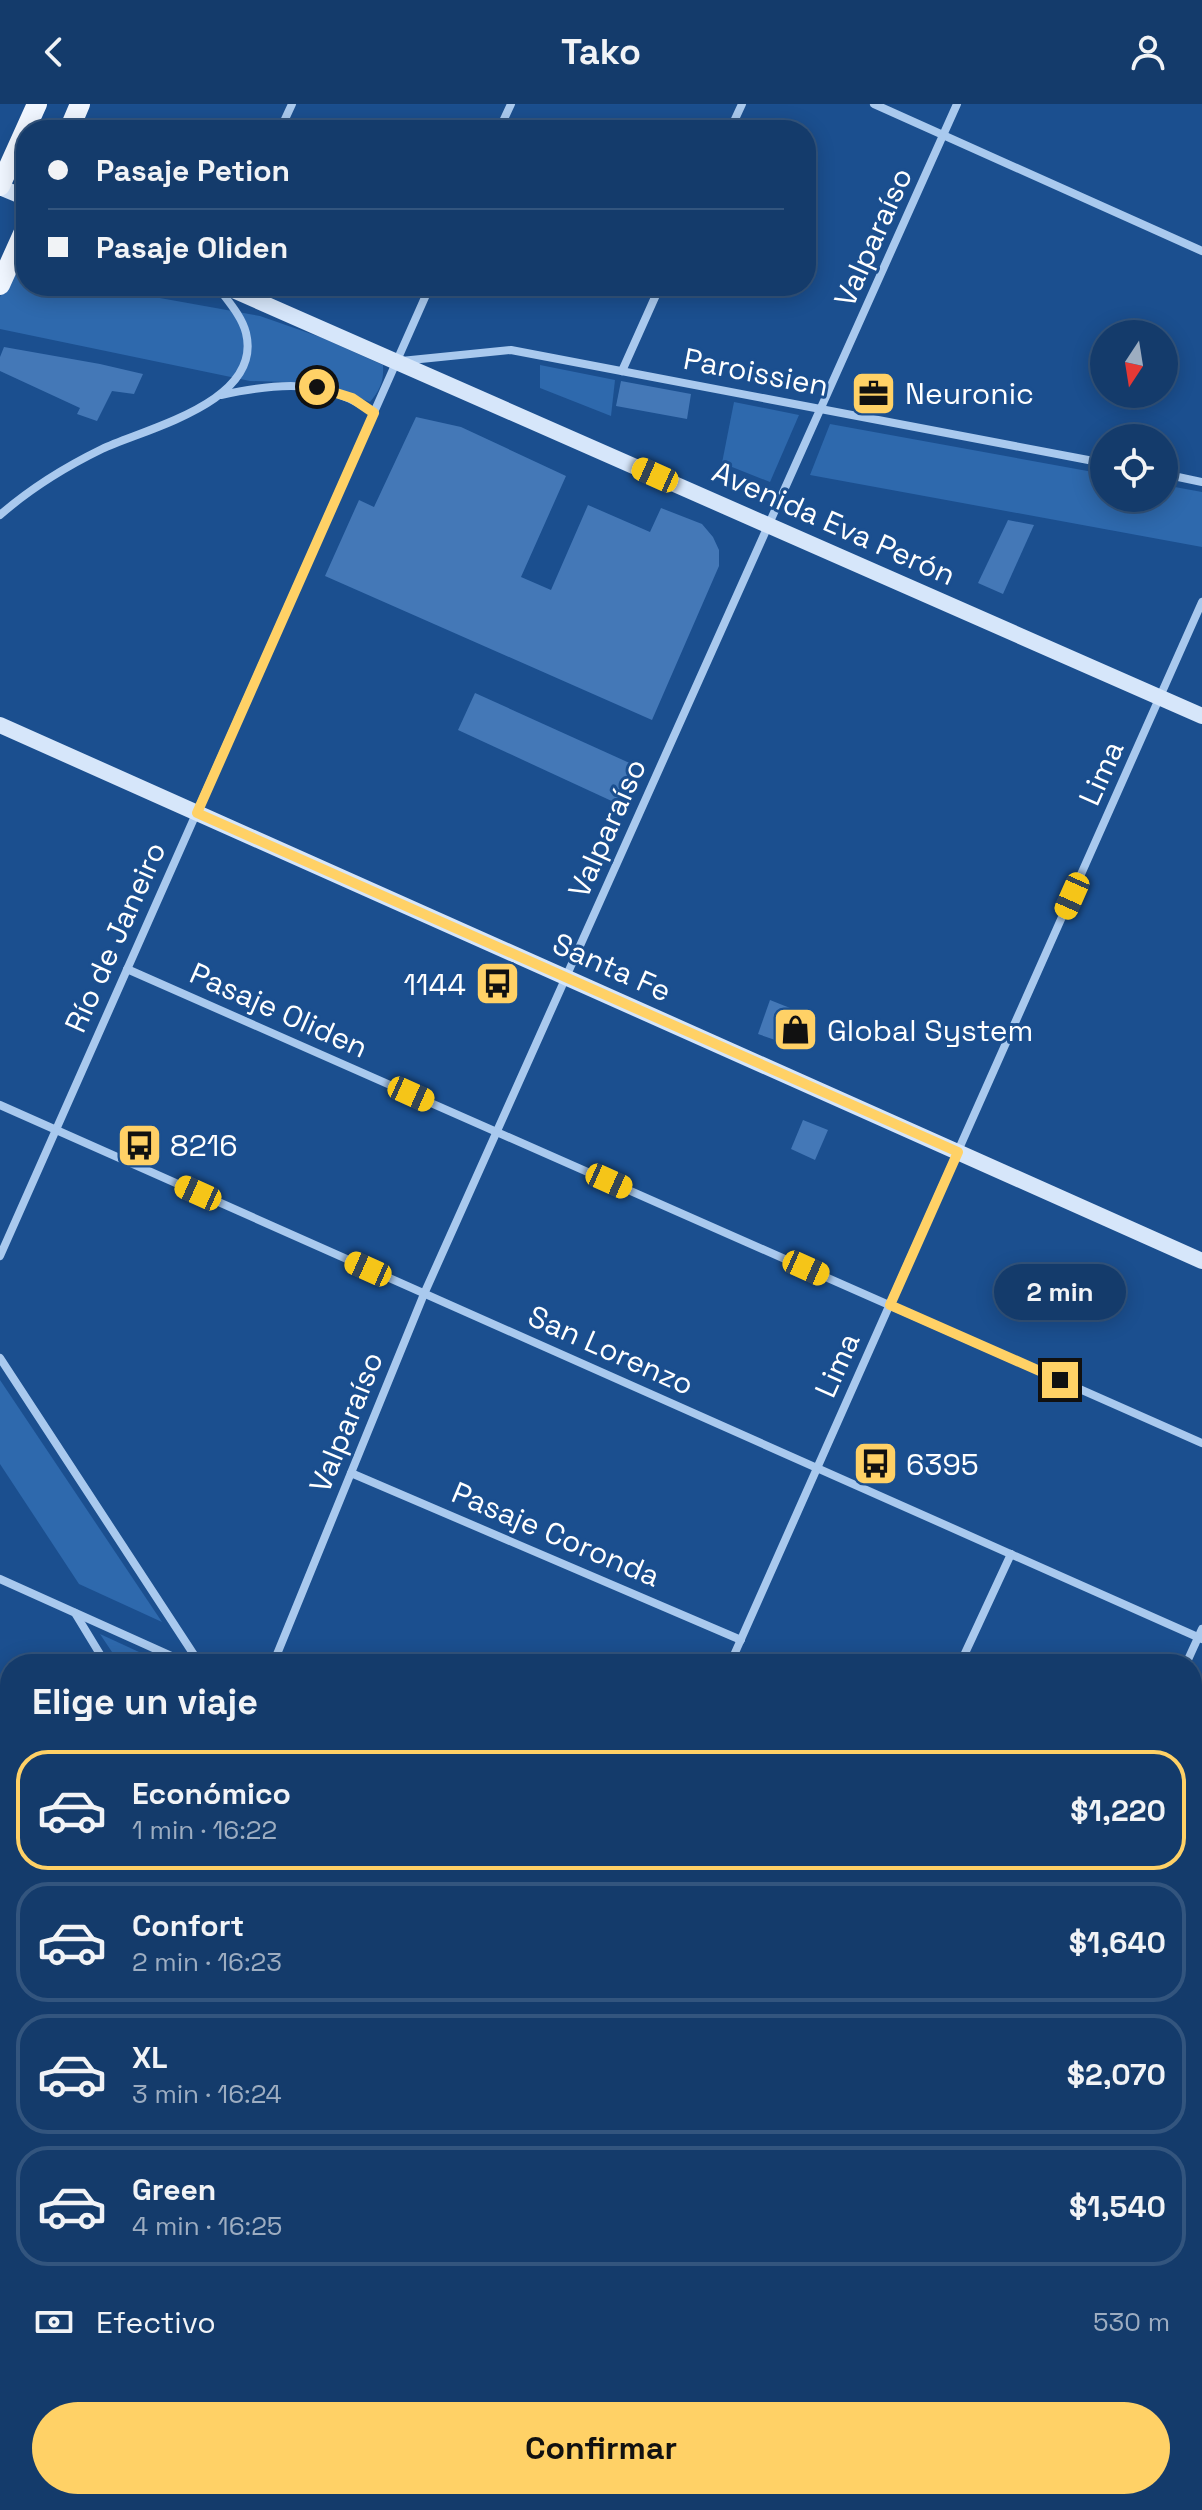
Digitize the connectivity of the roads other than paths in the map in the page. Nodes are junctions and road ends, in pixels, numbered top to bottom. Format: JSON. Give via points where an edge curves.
{"nodes":[{"id":1,"x":874,"y":104,"type":"edge"},
{"id":2,"x":957,"y":104,"type":"edge"},
{"id":3,"x":944,"y":135,"type":"junction"},
{"id":4,"x":16,"y":151,"type":"edge"},
{"id":5,"x":0,"y":186,"type":"edge"},
{"id":6,"x":16,"y":249,"type":"edge"},
{"id":7,"x":1202,"y":251,"type":"edge"},
{"id":8,"x":0,"y":285,"type":"edge"},
{"id":9,"x":223,"y":296,"type":"edge"},
{"id":10,"x":247,"y":296,"type":"edge"},
{"id":11,"x":426,"y":296,"type":"edge"},
{"id":12,"x":656,"y":296,"type":"edge"},
{"id":13,"x":397,"y":362,"type":"junction"},
{"id":14,"x":622,"y":371,"type":"junction"},
{"id":15,"x":220,"y":395,"type":"junction"},
{"id":16,"x":823,"y":410,"type":"junction"},
{"id":17,"x":374,"y":413,"type":"junction"},
{"id":18,"x":1090,"y":460,"type":"edge"},
{"id":19,"x":1178,"y":477,"type":"edge"},
{"id":20,"x":1202,"y":482,"type":"edge"},
{"id":21,"x":0,"y":515,"type":"edge"},
{"id":22,"x":770,"y":526,"type":"junction"},
{"id":23,"x":1202,"y":602,"type":"edge"},
{"id":24,"x":1161,"y":697,"type":"junction"},
{"id":25,"x":1202,"y":716,"type":"edge"},
{"id":26,"x":0,"y":725,"type":"edge"},
{"id":27,"x":197,"y":813,"type":"junction"},
{"id":28,"x":127,"y":969,"type":"junction"},
{"id":29,"x":565,"y":977,"type":"junction"},
{"id":30,"x":0,"y":1105,"type":"edge"},
{"id":31,"x":56,"y":1130,"type":"junction"},
{"id":32,"x":496,"y":1132,"type":"junction"},
{"id":33,"x":958,"y":1152,"type":"junction"},
{"id":34,"x":0,"y":1256,"type":"edge"},
{"id":35,"x":1202,"y":1261,"type":"edge"},
{"id":36,"x":424,"y":1294,"type":"junction"},
{"id":37,"x":890,"y":1305,"type":"junction"},
{"id":38,"x":0,"y":1358,"type":"edge"},
{"id":39,"x":1202,"y":1443,"type":"edge"},
{"id":40,"x":817,"y":1469,"type":"junction"},
{"id":41,"x":351,"y":1473,"type":"junction"},
{"id":42,"x":1011,"y":1554,"type":"junction"},
{"id":43,"x":0,"y":1579,"type":"edge"},
{"id":44,"x":75,"y":1613,"type":"junction"},
{"id":45,"x":1201,"y":1635,"type":"edge"},
{"id":46,"x":741,"y":1640,"type":"junction"},
{"id":47,"x":100,"y":1654,"type":"edge"},
{"id":48,"x":167,"y":1654,"type":"edge"},
{"id":49,"x":193,"y":1654,"type":"edge"},
{"id":50,"x":277,"y":1654,"type":"edge"},
{"id":51,"x":735,"y":1654,"type":"edge"},
{"id":52,"x":965,"y":1654,"type":"edge"},
{"id":53,"x":1191,"y":1654,"type":"edge"}],
"edges":[{"from":1,"to":3,"type":"street"},
{"from":2,"to":3,"type":"street","name":"Valparaíso"},
{"from":3,"to":7,"type":"street"},
{"from":3,"to":16,"type":"street","name":"Valparaíso"},
{"from":4,"to":5,"type":"main road"},
{"from":6,"to":8,"type":"main road"},
{"from":9,"to":15,"type":"street","via":[[246,333],[246,353],[235,381]]},
{"from":10,"to":13,"type":"main road","name":"Avenida Eva Perón"},
{"from":11,"to":13,"type":"street","name":"Río de Janeiro"},
{"from":12,"to":14,"type":"street"},
{"from":13,"to":14,"type":"street","name":"Paroissien","via":[[511,350]]},
{"from":13,"to":17,"type":"street","name":"Río de Janeiro"},
{"from":13,"to":22,"type":"main road","name":"Avenida Eva Perón"},
{"from":14,"to":16,"type":"street","name":"Paroissien"},
{"from":15,"to":17,"type":"street","via":[[265,386],[317,387],[352,398]]},
{"from":15,"to":21,"type":"street","via":[[34,486]]},
{"from":16,"to":18,"type":"street","name":"Paroissien"},
{"from":16,"to":22,"type":"street","name":"Valparaíso"},
{"from":17,"to":27,"type":"street","name":"Río de Janeiro"},
{"from":19,"to":20,"type":"street"},
{"from":22,"to":24,"type":"main road","name":"Avenida Eva Perón"},
{"from":22,"to":29,"type":"street","name":"Valparaíso"},
{"from":23,"to":24,"type":"street","name":"Lima"},
{"from":24,"to":25,"type":"main road","name":"Avenida Eva Perón"},
{"from":24,"to":33,"type":"street","name":"Lima"},
{"from":26,"to":27,"type":"main road","name":"Santa Fe"},
{"from":27,"to":28,"type":"street","name":"Río de Janeiro"},
{"from":27,"to":29,"type":"main road","name":"Santa Fe"},
{"from":28,"to":31,"type":"street","name":"Río de Janeiro"},
{"from":28,"to":32,"type":"street","name":"Pasaje Oliden"},
{"from":29,"to":32,"type":"street","name":"Valparaíso"},
{"from":29,"to":33,"type":"main road","name":"Santa Fe"},
{"from":30,"to":31,"type":"street","name":"San Lorenzo"},
{"from":31,"to":34,"type":"street","name":"Río de Janeiro"},
{"from":31,"to":36,"type":"street","name":"San Lorenzo"},
{"from":32,"to":36,"type":"street","name":"Valparaíso"},
{"from":32,"to":37,"type":"street","name":"Pasaje Oliden"},
{"from":33,"to":35,"type":"main road","name":"Santa Fe"},
{"from":33,"to":37,"type":"street","name":"Lima"},
{"from":36,"to":40,"type":"street","name":"San Lorenzo"},
{"from":36,"to":41,"type":"street","name":"Valparaíso"},
{"from":37,"to":39,"type":"street","name":"Pasaje Oliden"},
{"from":37,"to":40,"type":"street","name":"Lima"},
{"from":38,"to":49,"type":"street"},
{"from":40,"to":42,"type":"street","name":"San Lorenzo"},
{"from":40,"to":46,"type":"street","name":"Lima"},
{"from":41,"to":46,"type":"street","name":"Pasaje Coronda"},
{"from":41,"to":50,"type":"street","name":"Valparaíso"},
{"from":42,"to":45,"type":"street","name":"San Lorenzo"},
{"from":42,"to":52,"type":"street"},
{"from":43,"to":44,"type":"street"},
{"from":44,"to":47,"type":"street"},
{"from":44,"to":48,"type":"street"},
{"from":45,"to":53,"type":"street"},
{"from":46,"to":51,"type":"street","name":"Lima"}]}
